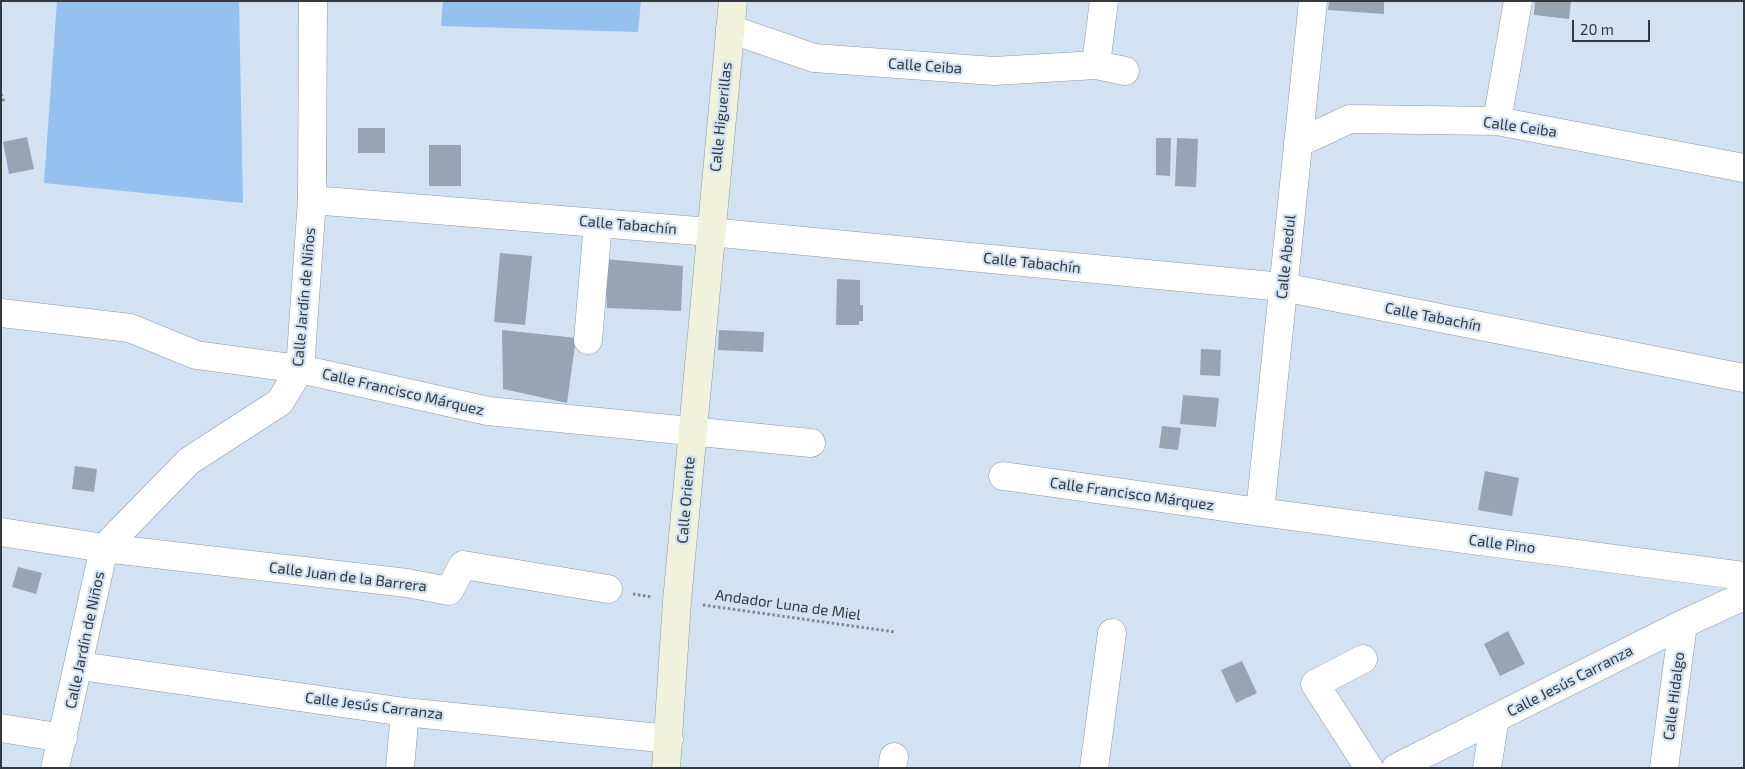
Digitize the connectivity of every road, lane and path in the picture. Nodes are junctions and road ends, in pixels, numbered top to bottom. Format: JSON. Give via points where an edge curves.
{"nodes":[{"id":1,"x":313,"y":1,"type":"edge"},
{"id":2,"x":733,"y":1,"type":"edge"},
{"id":3,"x":1104,"y":1,"type":"edge"},
{"id":4,"x":1313,"y":1,"type":"edge"},
{"id":5,"x":1518,"y":1,"type":"edge"},
{"id":6,"x":730,"y":29,"type":"junction"},
{"id":7,"x":1096,"y":65,"type":"junction"},
{"id":8,"x":1125,"y":71,"type":"dead end"},
{"id":9,"x":1,"y":94,"type":"edge"},
{"id":10,"x":4,"y":102,"type":"dead end"},
{"id":11,"x":1498,"y":121,"type":"junction"},
{"id":12,"x":1298,"y":144,"type":"junction"},
{"id":13,"x":1744,"y":168,"type":"edge"},
{"id":14,"x":312,"y":200,"type":"junction"},
{"id":15,"x":598,"y":223,"type":"junction"},
{"id":16,"x":710,"y":232,"type":"junction"},
{"id":17,"x":1284,"y":287,"type":"junction"},
{"id":18,"x":1,"y":313,"type":"edge"},
{"id":19,"x":588,"y":340,"type":"dead end"},
{"id":20,"x":300,"y":369,"type":"junction"},
{"id":21,"x":1744,"y":378,"type":"edge"},
{"id":22,"x":692,"y":431,"type":"junction"},
{"id":23,"x":810,"y":443,"type":"dead end"},
{"id":24,"x":1003,"y":476,"type":"dead end"},
{"id":25,"x":1260,"y":512,"type":"junction"},
{"id":26,"x":1,"y":532,"type":"edge"},
{"id":27,"x":104,"y":548,"type":"junction"},
{"id":28,"x":1744,"y":576,"type":"edge"},
{"id":29,"x":608,"y":589,"type":"joint"},
{"id":30,"x":1744,"y":596,"type":"edge"},
{"id":31,"x":677,"y":601,"type":"junction"},
{"id":32,"x":1683,"y":624,"type":"junction"},
{"id":33,"x":895,"y":632,"type":"dead end"},
{"id":34,"x":1112,"y":633,"type":"dead end"},
{"id":35,"x":1363,"y":659,"type":"dead end"},
{"id":36,"x":80,"y":666,"type":"junction"},
{"id":37,"x":405,"y":712,"type":"junction"},
{"id":38,"x":1495,"y":718,"type":"junction"},
{"id":39,"x":1,"y":728,"type":"edge"},
{"id":40,"x":63,"y":738,"type":"junction"},
{"id":41,"x":669,"y":739,"type":"junction"},
{"id":42,"x":55,"y":768,"type":"edge"},
{"id":43,"x":400,"y":768,"type":"edge"},
{"id":44,"x":666,"y":768,"type":"edge"},
{"id":45,"x":1094,"y":768,"type":"edge"},
{"id":46,"x":1369,"y":768,"type":"edge"},
{"id":47,"x":1396,"y":768,"type":"edge"},
{"id":48,"x":1487,"y":768,"type":"edge"},
{"id":49,"x":1664,"y":768,"type":"edge"}],
"edges":[{"from":1,"to":14,"type":"street","name":"Calle Jardín de Niños"},
{"from":2,"to":6,"type":"main road","name":"Calle Higuerillas"},
{"from":3,"to":7,"type":"street"},
{"from":4,"to":12,"type":"street","name":"Calle Abedul"},
{"from":5,"to":11,"type":"street"},
{"from":6,"to":7,"type":"street","name":"Calle Ceiba","via":[[814,58],[994,71]]},
{"from":6,"to":16,"type":"main road","name":"Calle Higuerillas"},
{"from":7,"to":8,"type":"street","name":"Calle Ceiba"},
{"from":9,"to":10,"type":"path"},
{"from":11,"to":12,"type":"street","name":"Calle Ceiba","via":[[1350,119]]},
{"from":11,"to":13,"type":"street","name":"Calle Ceiba"},
{"from":12,"to":17,"type":"street","name":"Calle Abedul"},
{"from":14,"to":15,"type":"street","name":"Calle Tabachín"},
{"from":14,"to":20,"type":"street","name":"Calle Jardín de Niños"},
{"from":15,"to":16,"type":"street","name":"Calle Tabachín"},
{"from":15,"to":19,"type":"street"},
{"from":16,"to":17,"type":"street","name":"Calle Tabachín"},
{"from":16,"to":22,"type":"main road","name":"Calle Oriente"},
{"from":17,"to":21,"type":"street","name":"Calle Tabachín"},
{"from":17,"to":25,"type":"street","name":"Calle Abedul"},
{"from":18,"to":20,"type":"street","name":"Calle Francisco Márquez","via":[[130,328],[196,355]]},
{"from":20,"to":22,"type":"street","name":"Calle Francisco Márquez","via":[[488,411]]},
{"from":20,"to":27,"type":"street","name":"Calle Jardín de Niños","via":[[280,402],[189,460]]},
{"from":22,"to":23,"type":"street","name":"Calle Francisco Márquez"},
{"from":22,"to":31,"type":"main road","name":"Calle Oriente"},
{"from":24,"to":25,"type":"street","name":"Calle Francisco Márquez"},
{"from":25,"to":28,"type":"street","name":"Calle Pino"},
{"from":26,"to":27,"type":"street","name":"Calle Juan de la Barrera"},
{"from":27,"to":29,"type":"street","name":"Calle Juan de la Barrera","via":[[407,583],[449,591],[463,565]]},
{"from":27,"to":36,"type":"street","name":"Calle Jardín de Niños"},
{"from":29,"to":31,"type":"path"},
{"from":30,"to":32,"type":"street","name":"Calle Jesús Carranza"},
{"from":31,"to":33,"type":"path","name":"Andador Luna de Miel"},
{"from":31,"to":41,"type":"main road","name":"Calle Oriente"},
{"from":32,"to":38,"type":"street","name":"Calle Jesús Carranza"},
{"from":32,"to":49,"type":"street","name":"Calle Hidalgo"},
{"from":34,"to":45,"type":"street"},
{"from":35,"to":46,"type":"street","via":[[1315,684]]},
{"from":36,"to":37,"type":"street","name":"Calle Jesús Carranza"},
{"from":36,"to":40,"type":"street","name":"Calle Jardín de Niños"},
{"from":37,"to":41,"type":"street","name":"Calle Jesús Carranza"},
{"from":37,"to":43,"type":"street"},
{"from":38,"to":47,"type":"street","name":"Calle Jesús Carranza"},
{"from":38,"to":48,"type":"street"},
{"from":39,"to":40,"type":"street"},
{"from":40,"to":42,"type":"street","name":"Calle Jardín de Niños"},
{"from":41,"to":44,"type":"main road","name":"Calle Oriente"}]}
